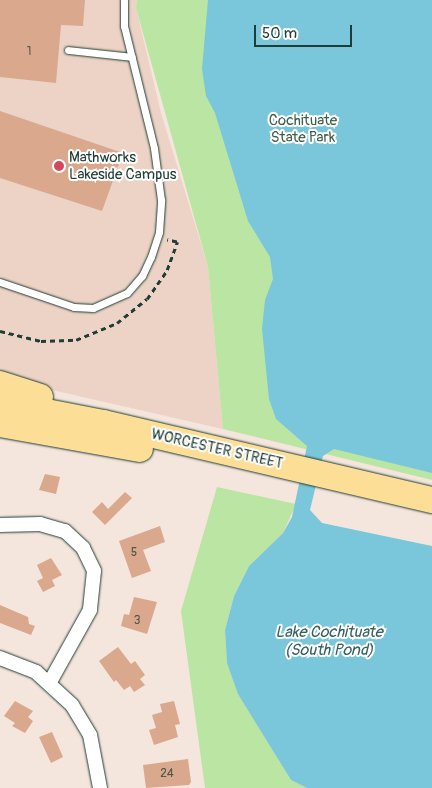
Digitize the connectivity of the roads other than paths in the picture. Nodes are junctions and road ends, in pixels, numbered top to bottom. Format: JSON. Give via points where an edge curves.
{"nodes":[{"id":1,"x":124,"y":0,"type":"edge"},
{"id":2,"x":68,"y":50,"type":"dead end"},
{"id":3,"x":132,"y":57,"type":"junction"},
{"id":4,"x":0,"y":282,"type":"edge"},
{"id":5,"x":0,"y":384,"type":"edge"},
{"id":6,"x":0,"y":403,"type":"edge"},
{"id":7,"x":0,"y":424,"type":"edge"},
{"id":8,"x":0,"y":432,"type":"edge"},
{"id":9,"x":154,"y":435,"type":"junction"},
{"id":10,"x":70,"y":436,"type":"junction"},
{"id":11,"x":296,"y":476,"type":"junction"},
{"id":12,"x":327,"y":483,"type":"junction"},
{"id":13,"x":432,"y":500,"type":"edge"},
{"id":14,"x":432,"y":517,"type":"edge"},
{"id":15,"x":0,"y":525,"type":"edge"},
{"id":16,"x":0,"y":658,"type":"edge"},
{"id":17,"x":50,"y":682,"type":"junction"},
{"id":18,"x":100,"y":788,"type":"edge"}],
"edges":[{"from":1,"to":3,"type":"lane","via":[[124,26]]},
{"from":2,"to":3,"type":"lane"},
{"from":3,"to":4,"type":"lane","via":[[154,148],[162,200],[159,232],[142,276],[127,293],[93,308],[74,307]]},
{"from":5,"to":9,"type":"highway"},
{"from":6,"to":9,"type":"highway","name":"WORCESTER STREET"},
{"from":7,"to":10,"type":"highway","name":"WORCESTER STREET"},
{"from":8,"to":10,"type":"highway"},
{"from":9,"to":11,"type":"highway","name":"WORCESTER STREET"},
{"from":10,"to":11,"type":"highway","name":"WORCESTER STREET"},
{"from":11,"to":12,"type":"highway","name":"WORCESTER STREET"},
{"from":12,"to":13,"type":"highway","name":"WORCESTER STREET"},
{"from":12,"to":14,"type":"highway","name":"WORCESTER STREET"},
{"from":15,"to":17,"type":"street","via":[[40,524],[65,531],[83,548],[94,571],[94,596],[87,616]]},
{"from":16,"to":17,"type":"street","via":[[36,672]]},
{"from":17,"to":18,"type":"street","via":[[72,705],[90,735]]}]}
